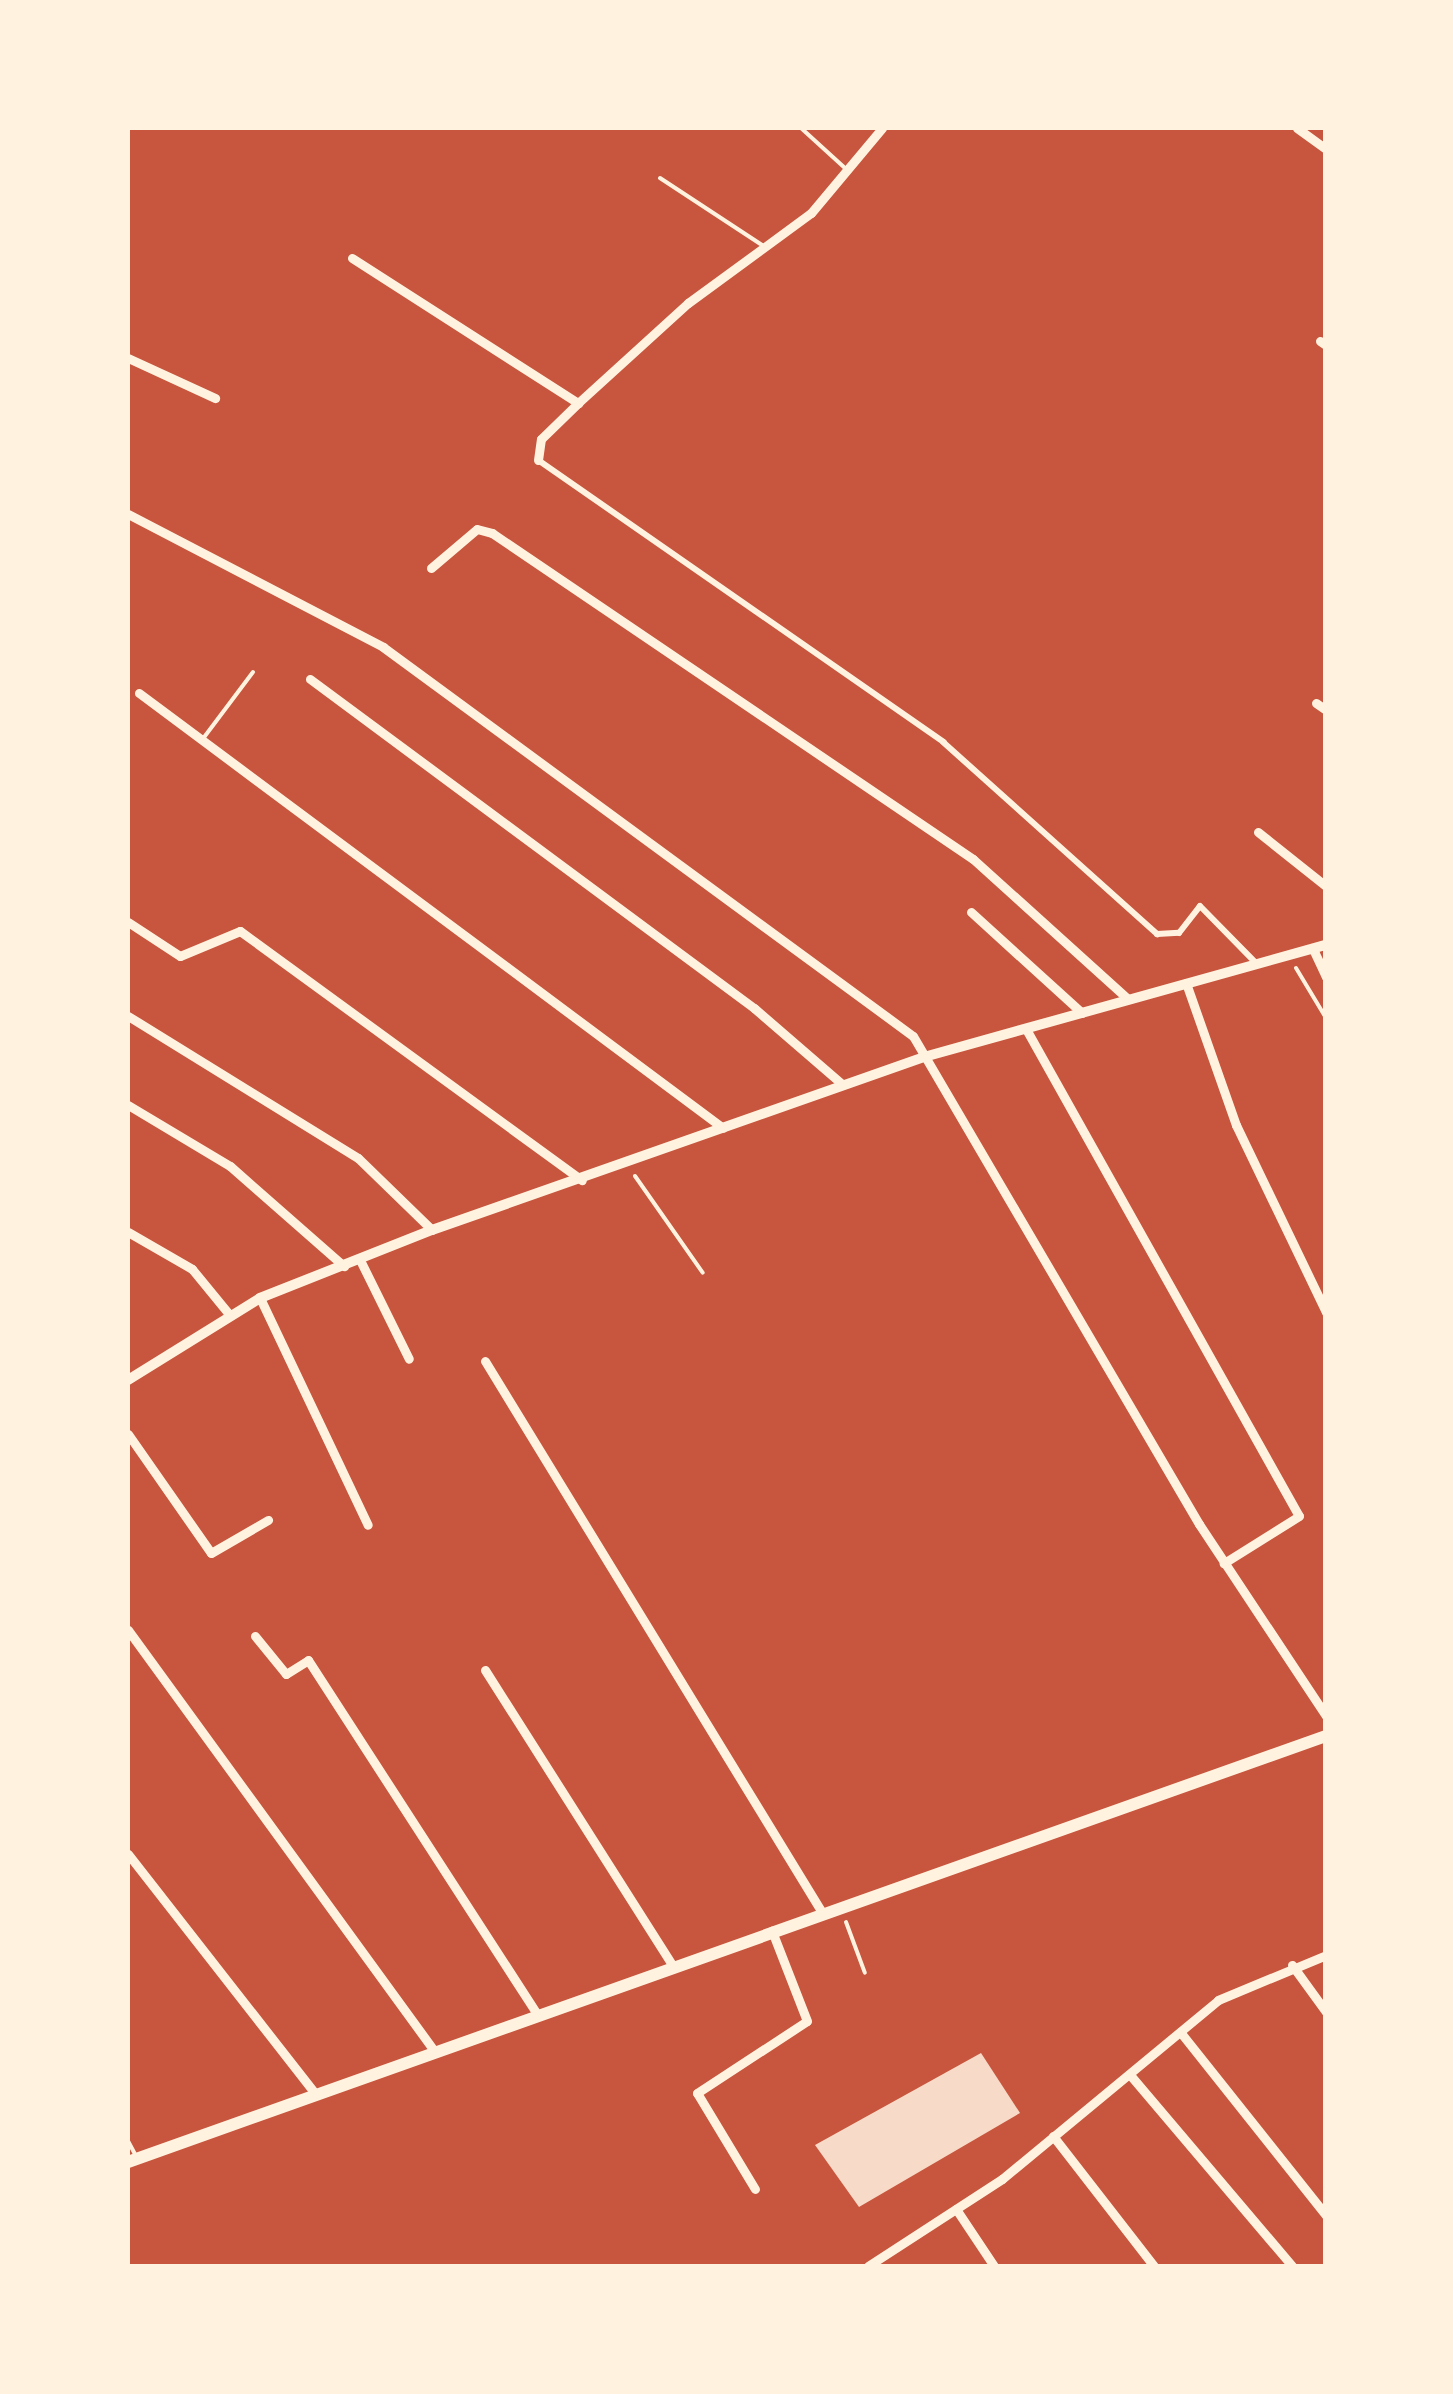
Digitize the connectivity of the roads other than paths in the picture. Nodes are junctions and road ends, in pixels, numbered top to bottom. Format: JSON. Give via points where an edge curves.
{"nodes":[{"id":1,"x":801,"y":128,"type":"edge"},
{"id":2,"x":882,"y":128,"type":"edge"},
{"id":3,"x":1297,"y":128,"type":"edge"},
{"id":4,"x":1326,"y":148,"type":"edge"},
{"id":5,"x":849,"y":171,"type":"junction"},
{"id":6,"x":660,"y":178,"type":"dead end"},
{"id":7,"x":762,"y":246,"type":"junction"},
{"id":8,"x":352,"y":258,"type":"dead end"},
{"id":9,"x":128,"y":358,"type":"edge"},
{"id":10,"x":215,"y":398,"type":"dead end"},
{"id":11,"x":578,"y":403,"type":"junction"},
{"id":12,"x":538,"y":460,"type":"joint"},
{"id":13,"x":128,"y":514,"type":"edge"},
{"id":14,"x":431,"y":568,"type":"dead end"},
{"id":15,"x":253,"y":672,"type":"dead end"},
{"id":16,"x":310,"y":680,"type":"dead end"},
{"id":17,"x":139,"y":693,"type":"dead end"},
{"id":18,"x":1316,"y":703,"type":"dead end"},
{"id":19,"x":1326,"y":710,"type":"edge"},
{"id":20,"x":202,"y":740,"type":"junction"},
{"id":21,"x":1258,"y":832,"type":"dead end"},
{"id":22,"x":1326,"y":886,"type":"edge"},
{"id":23,"x":971,"y":912,"type":"dead end"},
{"id":24,"x":128,"y":922,"type":"edge"},
{"id":25,"x":1326,"y":944,"type":"edge"},
{"id":26,"x":1313,"y":948,"type":"junction"},
{"id":27,"x":1256,"y":963,"type":"junction"},
{"id":28,"x":1326,"y":977,"type":"edge"},
{"id":29,"x":1186,"y":983,"type":"junction"},
{"id":30,"x":1128,"y":1000,"type":"junction"},
{"id":31,"x":1082,"y":1013,"type":"junction"},
{"id":32,"x":128,"y":1016,"type":"edge"},
{"id":33,"x":1026,"y":1029,"type":"junction"},
{"id":34,"x":924,"y":1057,"type":"junction"},
{"id":35,"x":842,"y":1084,"type":"junction"},
{"id":36,"x":128,"y":1106,"type":"edge"},
{"id":37,"x":722,"y":1128,"type":"junction"},
{"id":38,"x":582,"y":1180,"type":"junction"},
{"id":39,"x":432,"y":1230,"type":"junction"},
{"id":40,"x":128,"y":1232,"type":"edge"},
{"id":41,"x":360,"y":1260,"type":"junction"},
{"id":42,"x":344,"y":1266,"type":"junction"},
{"id":43,"x":260,"y":1298,"type":"junction"},
{"id":44,"x":1326,"y":1312,"type":"edge"},
{"id":45,"x":229,"y":1314,"type":"junction"},
{"id":46,"x":409,"y":1359,"type":"dead end"},
{"id":47,"x":485,"y":1360,"type":"dead end"},
{"id":48,"x":128,"y":1380,"type":"edge"},
{"id":49,"x":128,"y":1434,"type":"edge"},
{"id":50,"x":268,"y":1520,"type":"dead end"},
{"id":51,"x":368,"y":1525,"type":"dead end"},
{"id":52,"x":1224,"y":1563,"type":"junction"},
{"id":53,"x":128,"y":1630,"type":"edge"},
{"id":54,"x":255,"y":1636,"type":"dead end"},
{"id":55,"x":485,"y":1670,"type":"dead end"},
{"id":56,"x":1326,"y":1716,"type":"edge"},
{"id":57,"x":1326,"y":1736,"type":"edge"},
{"id":58,"x":128,"y":1854,"type":"edge"},
{"id":59,"x":823,"y":1914,"type":"junction"},
{"id":60,"x":772,"y":1930,"type":"junction"},
{"id":61,"x":1326,"y":1955,"type":"edge"},
{"id":62,"x":672,"y":1965,"type":"junction"},
{"id":63,"x":1292,"y":1965,"type":"junction"},
{"id":64,"x":1326,"y":2012,"type":"edge"},
{"id":65,"x":538,"y":2014,"type":"junction"},
{"id":66,"x":1182,"y":2033,"type":"junction"},
{"id":67,"x":436,"y":2052,"type":"junction"},
{"id":68,"x":1131,"y":2076,"type":"junction"},
{"id":69,"x":316,"y":2095,"type":"junction"},
{"id":70,"x":1054,"y":2136,"type":"junction"},
{"id":71,"x":128,"y":2140,"type":"edge"},
{"id":72,"x":133,"y":2160,"type":"edge"},
{"id":73,"x":754,"y":2189,"type":"dead end"},
{"id":74,"x":956,"y":2209,"type":"junction"},
{"id":75,"x":1326,"y":2216,"type":"edge"},
{"id":76,"x":882,"y":2263,"type":"edge"},
{"id":77,"x":868,"y":2266,"type":"edge"},
{"id":78,"x":994,"y":2266,"type":"edge"},
{"id":79,"x":1154,"y":2266,"type":"edge"},
{"id":80,"x":1292,"y":2266,"type":"edge"}],
"edges":[{"from":1,"to":5,"type":"lane"},
{"from":2,"to":5,"type":"street"},
{"from":3,"to":4,"type":"street"},
{"from":5,"to":7,"type":"street","via":[[811,213]]},
{"from":6,"to":7,"type":"lane"},
{"from":7,"to":11,"type":"street"},
{"from":8,"to":11,"type":"street"},
{"from":9,"to":10,"type":"street"},
{"from":11,"to":12,"type":"street","via":[[540,439]]},
{"from":12,"to":27,"type":"street","via":[[943,742],[1156,934],[1180,932],[1200,906]]},
{"from":13,"to":34,"type":"street","via":[[383,647],[510,749],[878,1004]]},
{"from":14,"to":30,"type":"street","via":[[476,528],[492,533],[973,859]]},
{"from":15,"to":20,"type":"lane"},
{"from":16,"to":35,"type":"street","via":[[754,1008]]},
{"from":17,"to":20,"type":"street"},
{"from":18,"to":19,"type":"street"},
{"from":20,"to":37,"type":"street"},
{"from":21,"to":22,"type":"street"},
{"from":23,"to":31,"type":"street"},
{"from":24,"to":38,"type":"street","via":[[180,956],[240,931]]},
{"from":25,"to":26,"type":"street"},
{"from":26,"to":27,"type":"street"},
{"from":26,"to":28,"type":"street"},
{"from":27,"to":29,"type":"street"},
{"from":29,"to":30,"type":"street"},
{"from":29,"to":44,"type":"street","via":[[1236,1125]]},
{"from":30,"to":31,"type":"street"},
{"from":31,"to":33,"type":"street"},
{"from":32,"to":39,"type":"street","via":[[358,1158]]},
{"from":33,"to":34,"type":"street"},
{"from":33,"to":52,"type":"street","via":[[1299,1516]]},
{"from":34,"to":35,"type":"street"},
{"from":34,"to":52,"type":"street"},
{"from":35,"to":37,"type":"street"},
{"from":36,"to":42,"type":"street","via":[[230,1166]]},
{"from":37,"to":38,"type":"street"},
{"from":38,"to":39,"type":"street"},
{"from":39,"to":41,"type":"street"},
{"from":40,"to":45,"type":"street","via":[[192,1269]]},
{"from":41,"to":42,"type":"street"},
{"from":41,"to":46,"type":"street"},
{"from":42,"to":43,"type":"street"},
{"from":43,"to":45,"type":"street"},
{"from":43,"to":51,"type":"street"},
{"from":45,"to":48,"type":"street"},
{"from":47,"to":59,"type":"street"},
{"from":49,"to":50,"type":"street","via":[[211,1553]]},
{"from":52,"to":56,"type":"street"},
{"from":53,"to":67,"type":"street"},
{"from":54,"to":65,"type":"street","via":[[286,1674],[308,1660]]},
{"from":55,"to":62,"type":"street"},
{"from":57,"to":59,"type":"main road"},
{"from":58,"to":69,"type":"street"},
{"from":59,"to":60,"type":"main road"},
{"from":60,"to":62,"type":"main road"},
{"from":60,"to":73,"type":"street","via":[[806,2021],[697,2093]]},
{"from":61,"to":63,"type":"street"},
{"from":62,"to":65,"type":"main road"},
{"from":63,"to":64,"type":"street"},
{"from":63,"to":66,"type":"street","via":[[1218,2000]]},
{"from":65,"to":67,"type":"main road"},
{"from":66,"to":68,"type":"street"},
{"from":66,"to":75,"type":"street"},
{"from":67,"to":69,"type":"main road"},
{"from":68,"to":70,"type":"street"},
{"from":68,"to":80,"type":"street"},
{"from":69,"to":72,"type":"main road"},
{"from":70,"to":74,"type":"street"},
{"from":70,"to":79,"type":"street"},
{"from":71,"to":72,"type":"lane"},
{"from":74,"to":76,"type":"street"},
{"from":74,"to":78,"type":"street"},
{"from":76,"to":77,"type":"street"}]}
